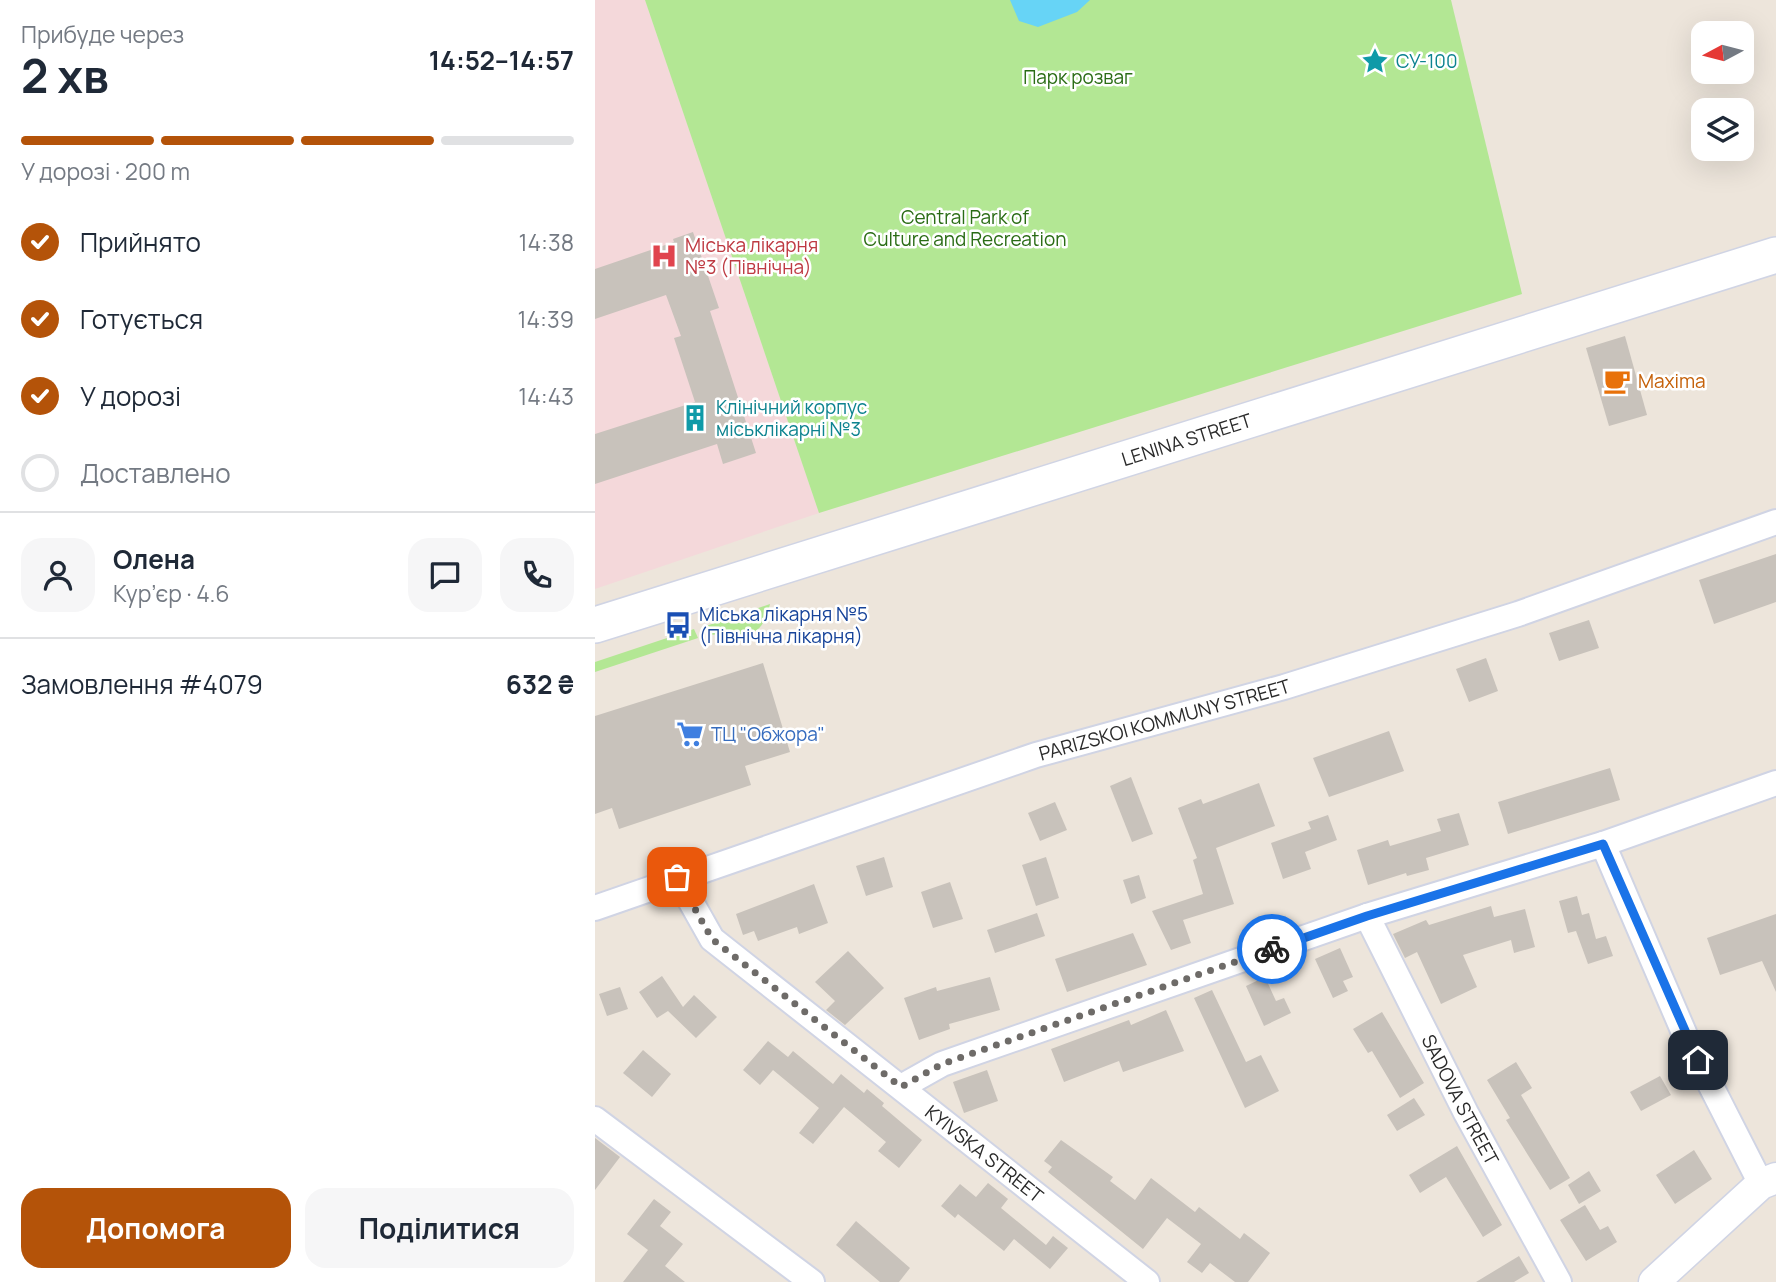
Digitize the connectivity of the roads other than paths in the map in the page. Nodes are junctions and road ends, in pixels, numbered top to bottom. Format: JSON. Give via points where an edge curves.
{"nodes":[{"id":1,"x":1776,"y":256,"type":"edge"},
{"id":2,"x":1776,"y":522,"type":"edge"},
{"id":3,"x":595,"y":625,"type":"edge"},
{"id":4,"x":1776,"y":783,"type":"edge"},
{"id":5,"x":1603,"y":844,"type":"junction"},
{"id":6,"x":677,"y":877,"type":"junction"},
{"id":7,"x":595,"y":908,"type":"edge"},
{"id":8,"x":1367,"y":916,"type":"junction"},
{"id":9,"x":901,"y":1087,"type":"junction"},
{"id":10,"x":595,"y":1119,"type":"edge"},
{"id":11,"x":1769,"y":1181,"type":"edge"},
{"id":12,"x":812,"y":1282,"type":"edge"},
{"id":13,"x":1147,"y":1282,"type":"edge"},
{"id":14,"x":1559,"y":1282,"type":"edge"},
{"id":15,"x":1654,"y":1282,"type":"edge"}],
"edges":[{"from":1,"to":3,"type":"main road","name":"LENINA STREET"},
{"from":2,"to":6,"type":"street","name":"PARIZSKOI KOMMUNY STREET","via":[[1518,614],[1284,687],[1036,755]]},
{"from":4,"to":5,"type":"street"},
{"from":5,"to":8,"type":"street"},
{"from":5,"to":11,"type":"street","via":[[1685,1035]]},
{"from":6,"to":7,"type":"street","name":"PARIZSKOI KOMMUNY STREET"},
{"from":6,"to":9,"type":"street","name":"KYIVSKA STREET","via":[[712,939]]},
{"from":8,"to":9,"type":"street","via":[[942,1064]]},
{"from":8,"to":14,"type":"street","name":"SADOVA STREET"},
{"from":9,"to":13,"type":"street","name":"KYIVSKA STREET"},
{"from":10,"to":12,"type":"street"},
{"from":11,"to":15,"type":"street"}]}
